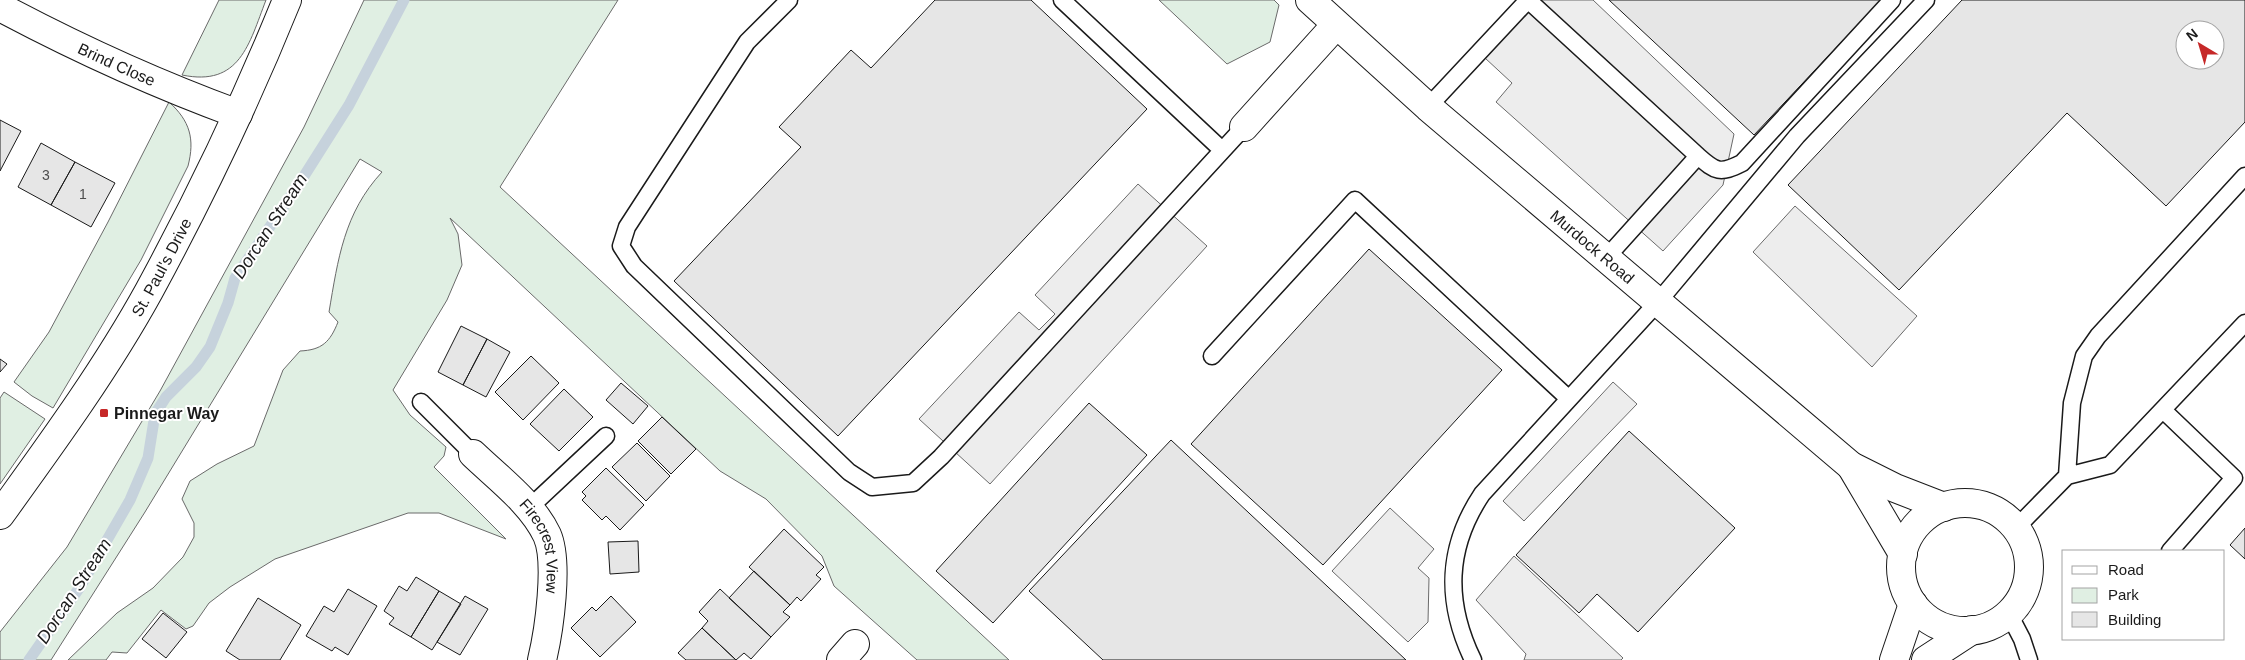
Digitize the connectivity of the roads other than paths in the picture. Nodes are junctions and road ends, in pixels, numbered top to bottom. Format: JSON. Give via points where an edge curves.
{"nodes":[{"id":1,"x":287,"y":0,"type":"edge"},
{"id":2,"x":789,"y":0,"type":"edge"},
{"id":3,"x":1062,"y":0,"type":"edge"},
{"id":4,"x":1310,"y":0,"type":"edge"},
{"id":5,"x":1528,"y":0,"type":"edge"},
{"id":6,"x":1892,"y":0,"type":"edge"},
{"id":7,"x":1926,"y":0,"type":"edge"},
{"id":8,"x":0,"y":7,"type":"edge"},
{"id":9,"x":1336,"y":25,"type":"junction"},
{"id":10,"x":1428,"y":107,"type":"junction"},
{"id":11,"x":238,"y":114,"type":"junction"},
{"id":12,"x":1244,"y":127,"type":"joint"},
{"id":13,"x":1222,"y":150,"type":"junction"},
{"id":14,"x":1698,"y":156,"type":"junction"},
{"id":15,"x":2245,"y":176,"type":"edge"},
{"id":16,"x":1606,"y":258,"type":"junction"},
{"id":17,"x":1658,"y":302,"type":"junction"},
{"id":18,"x":2245,"y":323,"type":"edge"},
{"id":19,"x":1212,"y":356,"type":"dead end"},
{"id":20,"x":1568,"y":399,"type":"junction"},
{"id":21,"x":422,"y":402,"type":"dead end"},
{"id":22,"x":2163,"y":410,"type":"junction"},
{"id":23,"x":606,"y":436,"type":"dead end"},
{"id":24,"x":473,"y":454,"type":"joint"},
{"id":25,"x":1851,"y":466,"type":"junction"},
{"id":26,"x":2067,"y":476,"type":"junction"},
{"id":27,"x":1944,"y":507,"type":"junction"},
{"id":28,"x":528,"y":509,"type":"junction"},
{"id":29,"x":0,"y":515,"type":"edge"},
{"id":30,"x":2016,"y":528,"type":"junction"},
{"id":31,"x":2171,"y":550,"type":"edge"},
{"id":32,"x":1903,"y":554,"type":"junction"},
{"id":33,"x":1913,"y":604,"type":"junction"},
{"id":34,"x":2009,"y":614,"type":"junction"},
{"id":35,"x":1972,"y":630,"type":"junction"},
{"id":36,"x":542,"y":660,"type":"edge"},
{"id":37,"x":1473,"y":660,"type":"edge"},
{"id":38,"x":1894,"y":660,"type":"edge"},
{"id":39,"x":1926,"y":660,"type":"edge"},
{"id":40,"x":2029,"y":660,"type":"edge"}],
"edges":[{"from":1,"to":11,"type":"street","name":"St. Paul's Drive"},
{"from":2,"to":13,"type":"lane","via":[[747,42],[627,227],[621,246],[641,273],[849,472],[872,487],[913,484]]},
{"from":3,"to":13,"type":"lane"},
{"from":4,"to":9,"type":"street","name":"Murdock Road"},
{"from":5,"to":10,"type":"lane"},
{"from":5,"to":14,"type":"lane"},
{"from":6,"to":14,"type":"lane","via":[[1742,163],[1727,170],[1714,169]]},
{"from":7,"to":17,"type":"lane","via":[[1797,136]]},
{"from":8,"to":11,"type":"street","name":"Brind Close","via":[[46,32],[166,87]]},
{"from":9,"to":10,"type":"street","name":"Murdock Road"},
{"from":9,"to":12,"type":"street"},
{"from":10,"to":16,"type":"street","name":"Murdock Road"},
{"from":11,"to":29,"type":"street","name":"St. Paul's Drive","via":[[149,291],[78,404]]},
{"from":12,"to":13,"type":"lane"},
{"from":14,"to":16,"type":"lane"},
{"from":15,"to":26,"type":"lane","via":[[2098,336],[2084,356],[2072,403]]},
{"from":16,"to":17,"type":"street","name":"Murdock Road"},
{"from":17,"to":20,"type":"lane"},
{"from":17,"to":25,"type":"street","name":"Murdock Road"},
{"from":18,"to":22,"type":"lane"},
{"from":19,"to":20,"type":"lane","via":[[1355,200]]},
{"from":20,"to":37,"type":"lane","via":[[1482,494],[1462,531],[1456,552],[1453,596],[1462,636]]},
{"from":21,"to":24,"type":"lane"},
{"from":22,"to":26,"type":"lane","via":[[2110,465]]},
{"from":22,"to":31,"type":"lane","via":[[2234,478]]},
{"from":23,"to":28,"type":"lane"},
{"from":24,"to":28,"type":"street","name":"Firecrest View"},
{"from":25,"to":27,"type":"street","name":"Murdock Road"},
{"from":25,"to":32,"type":"street","name":"Murdock Road"},
{"from":26,"to":30,"type":"lane"},
{"from":27,"to":30,"type":"street","via":[[1968,503],[1986,506],[2002,514]]},
{"from":27,"to":32,"type":"street","via":[[1919,522]]},
{"from":28,"to":36,"type":"street","name":"Firecrest View","via":[[548,537],[553,566],[547,640]]},
{"from":30,"to":34,"type":"street","via":[[2028,554],[2029,576],[2022,597]]},
{"from":32,"to":33,"type":"street","via":[[1901,571]]},
{"from":33,"to":35,"type":"street","via":[[1925,617],[1939,625]]},
{"from":33,"to":38,"type":"street"},
{"from":34,"to":35,"type":"street","via":[[1992,625]]},
{"from":34,"to":40,"type":"lane"},
{"from":35,"to":39,"type":"street"}]}
